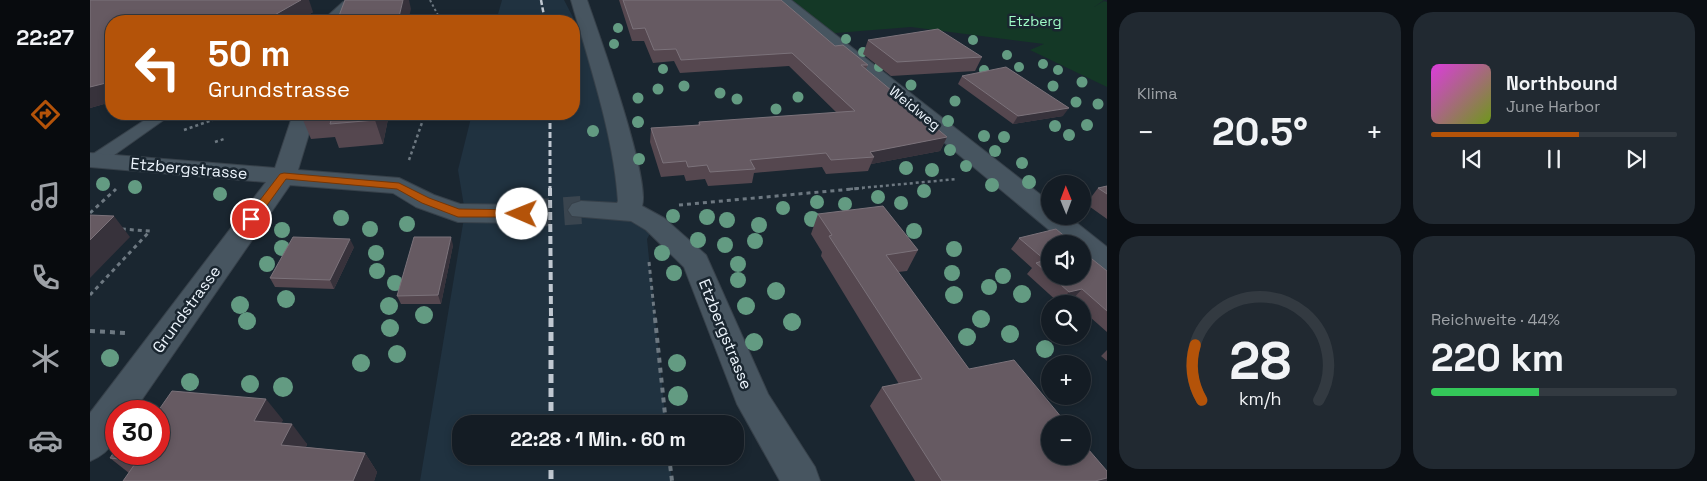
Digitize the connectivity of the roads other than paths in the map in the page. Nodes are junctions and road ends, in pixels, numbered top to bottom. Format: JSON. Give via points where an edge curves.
{"nodes":[{"id":1,"x":579,"y":0,"type":"edge"},
{"id":2,"x":781,"y":0,"type":"edge"},
{"id":3,"x":360,"y":4,"type":"edge"},
{"id":4,"x":337,"y":15,"type":"edge"},
{"id":5,"x":155,"y":120,"type":"edge"},
{"id":6,"x":302,"y":120,"type":"edge"},
{"id":7,"x":92,"y":160,"type":"edge"},
{"id":8,"x":288,"y":162,"type":"junction"},
{"id":9,"x":1041,"y":209,"type":"edge"},
{"id":10,"x":581,"y":210,"type":"tunnel mouth"},
{"id":11,"x":522,"y":214,"type":"tunnel mouth"},
{"id":12,"x":640,"y":217,"type":"junction"},
{"id":13,"x":1061,"y":225,"type":"edge"},
{"id":14,"x":1107,"y":262,"type":"edge"},
{"id":15,"x":90,"y":443,"type":"edge"},
{"id":16,"x":801,"y":481,"type":"edge"}],
"edges":[{"from":1,"to":12,"type":"street","via":[[603,76],[629,178],[631,201]]},
{"from":2,"to":9,"type":"street","name":"Weidweg"},
{"from":3,"to":4,"type":"street","via":[[349,5]]},
{"from":5,"to":7,"type":"lane"},
{"from":6,"to":8,"type":"street","name":"Grundstrasse"},
{"from":7,"to":8,"type":"street","name":"Etzbergstrasse"},
{"from":8,"to":11,"type":"street","name":"Etzbergstrasse","via":[[399,186],[425,201],[458,213]]},
{"from":8,"to":15,"type":"street","name":"Grundstrasse"},
{"from":10,"to":12,"type":"street"},
{"from":12,"to":16,"type":"street","name":"Etzbergstrasse","via":[[696,262],[755,404]]},
{"from":13,"to":14,"type":"street","name":"Weidweg"}]}
